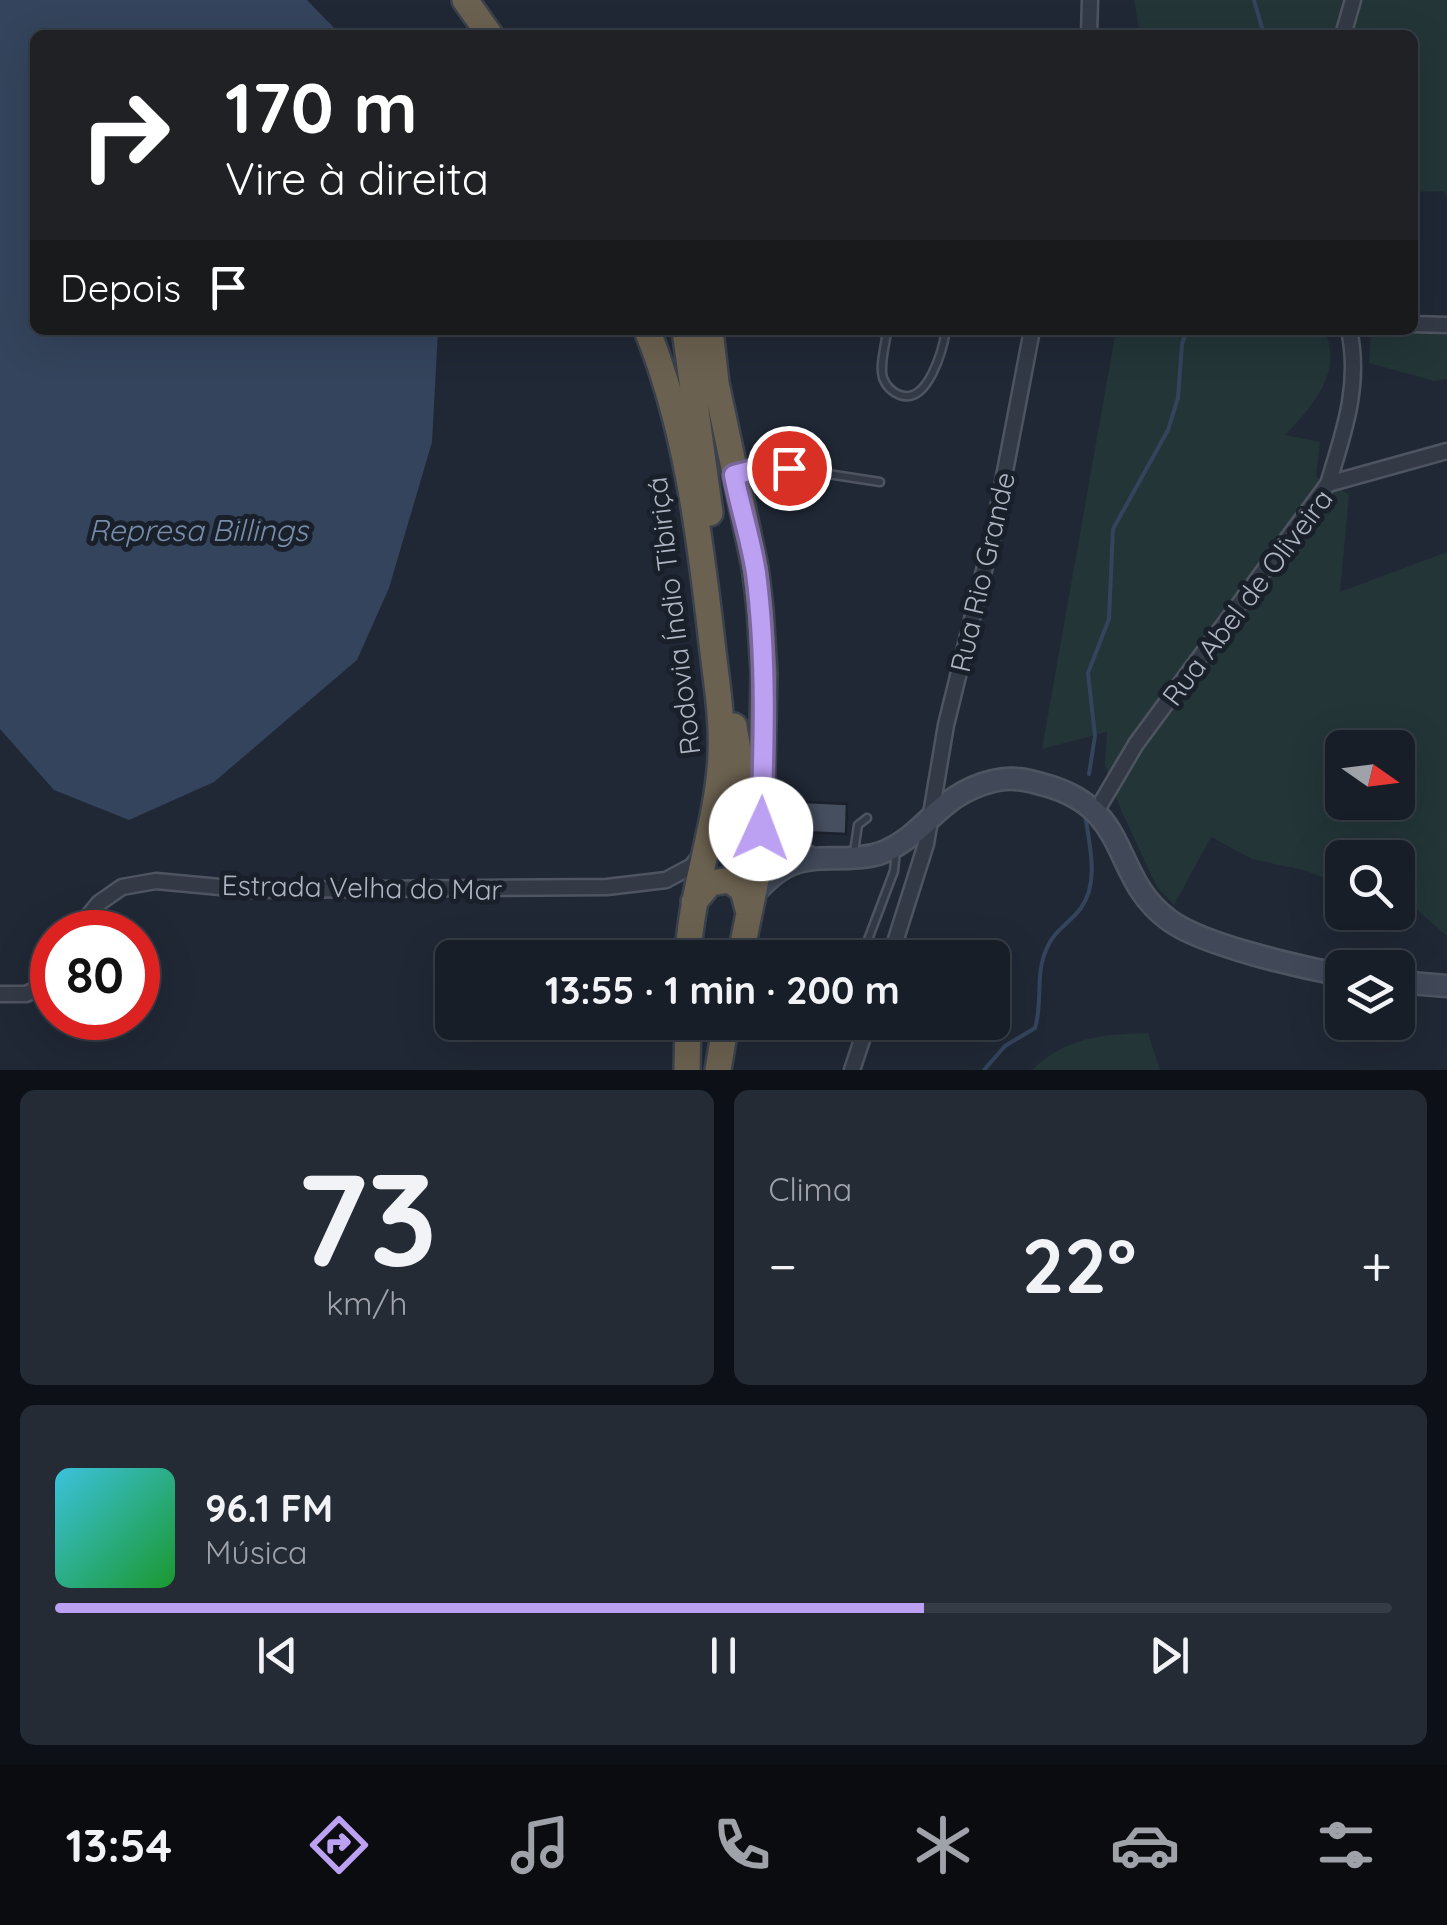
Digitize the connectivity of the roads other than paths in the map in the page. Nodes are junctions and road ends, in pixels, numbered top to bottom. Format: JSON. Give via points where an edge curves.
{"nodes":[{"id":1,"x":465,"y":0,"type":"edge"},
{"id":2,"x":1090,"y":0,"type":"edge"},
{"id":3,"x":1353,"y":0,"type":"edge"},
{"id":4,"x":486,"y":30,"type":"edge"},
{"id":5,"x":1089,"y":30,"type":"edge"},
{"id":6,"x":1345,"y":30,"type":"edge"},
{"id":7,"x":1418,"y":324,"type":"edge"},
{"id":8,"x":1447,"y":325,"type":"edge"},
{"id":9,"x":648,"y":335,"type":"edge"},
{"id":10,"x":686,"y":335,"type":"edge"},
{"id":11,"x":711,"y":335,"type":"edge"},
{"id":12,"x":887,"y":335,"type":"edge"},
{"id":13,"x":944,"y":335,"type":"edge"},
{"id":14,"x":1029,"y":335,"type":"edge"},
{"id":15,"x":1350,"y":335,"type":"edge"},
{"id":16,"x":1447,"y":451,"type":"edge"},
{"id":17,"x":734,"y":475,"type":"junction"},
{"id":18,"x":880,"y":482,"type":"dead end"},
{"id":19,"x":1328,"y":484,"type":"junction"},
{"id":20,"x":1097,"y":810,"type":"junction"},
{"id":21,"x":932,"y":814,"type":"junction"},
{"id":22,"x":868,"y":818,"type":"dead end"},
{"id":23,"x":761,"y":829,"type":"junction"},
{"id":24,"x":897,"y":846,"type":"junction"},
{"id":25,"x":705,"y":849,"type":"junction"},
{"id":26,"x":811,"y":858,"type":"junction"},
{"id":27,"x":853,"y":858,"type":"junction"},
{"id":28,"x":666,"y":880,"type":"junction"},
{"id":29,"x":754,"y":894,"type":"junction"},
{"id":30,"x":694,"y":902,"type":"junction"},
{"id":31,"x":93,"y":910,"type":"edge"},
{"id":32,"x":690,"y":940,"type":"edge"},
{"id":33,"x":744,"y":940,"type":"edge"},
{"id":34,"x":868,"y":940,"type":"edge"},
{"id":35,"x":896,"y":940,"type":"edge"},
{"id":36,"x":1325,"y":971,"type":"edge"},
{"id":37,"x":1415,"y":983,"type":"edge"},
{"id":38,"x":1447,"y":986,"type":"edge"},
{"id":39,"x":30,"y":992,"type":"edge"},
{"id":40,"x":0,"y":994,"type":"edge"},
{"id":41,"x":688,"y":1040,"type":"edge"},
{"id":42,"x":723,"y":1040,"type":"edge"},
{"id":43,"x":862,"y":1040,"type":"edge"},
{"id":44,"x":687,"y":1070,"type":"edge"},
{"id":45,"x":718,"y":1070,"type":"edge"},
{"id":46,"x":852,"y":1070,"type":"edge"}],
"edges":[{"from":1,"to":4,"type":"highway"},
{"from":2,"to":5,"type":"street"},
{"from":3,"to":6,"type":"street"},
{"from":7,"to":8,"type":"street"},
{"from":9,"to":25,"type":"highway","name":"Rodovia Índio Tibiriçá","via":[[685,460],[721,722],[718,790]]},
{"from":10,"to":29,"type":"highway","name":"Rodovia Índio Tibiriçá"},
{"from":11,"to":17,"type":"highway"},
{"from":12,"to":13,"type":"lane","via":[[883,378],[907,396],[932,374]]},
{"from":14,"to":21,"type":"street","name":"Rua Rio Grande"},
{"from":15,"to":19,"type":"street","via":[[1355,380]]},
{"from":16,"to":19,"type":"street","name":"Rua Abel de Oliveira"},
{"from":17,"to":18,"type":"lane","via":[[789,468]]},
{"from":17,"to":23,"type":"highway","via":[[760,608]]},
{"from":19,"to":20,"type":"street","name":"Rua Abel de Oliveira","via":[[1127,757]]},
{"from":20,"to":21,"type":"street","via":[[1050,786],[1007,778],[958,794]]},
{"from":20,"to":36,"type":"street","via":[[1142,893],[1172,924],[1216,943]]},
{"from":21,"to":24,"type":"street"},
{"from":21,"to":35,"type":"street","name":"Rua Rio Grande"},
{"from":22,"to":27,"type":"lane","via":[[858,825]]},
{"from":23,"to":26,"type":"street","via":[[779,846]]},
{"from":23,"to":29,"type":"highway"},
{"from":24,"to":27,"type":"street"},
{"from":24,"to":34,"type":"lane"},
{"from":25,"to":28,"type":"street","via":[[692,866]]},
{"from":25,"to":30,"type":"highway","name":"Rodovia Índio Tibiriçá"},
{"from":26,"to":27,"type":"street"},
{"from":26,"to":29,"type":"street","via":[[779,868]]},
{"from":28,"to":30,"type":"street"},
{"from":28,"to":31,"type":"street","name":"Estrada Velha do Mar","via":[[607,887],[252,890],[156,880],[122,888]]},
{"from":29,"to":30,"type":"highway","via":[[730,880],[710,883]]},
{"from":29,"to":33,"type":"highway","name":"Rodovia Índio Tibiriçá"},
{"from":30,"to":32,"type":"highway","name":"Rodovia Índio Tibiriçá"},
{"from":37,"to":38,"type":"street"},
{"from":39,"to":40,"type":"street"},
{"from":41,"to":44,"type":"highway"},
{"from":42,"to":45,"type":"highway"},
{"from":43,"to":46,"type":"street"}]}
